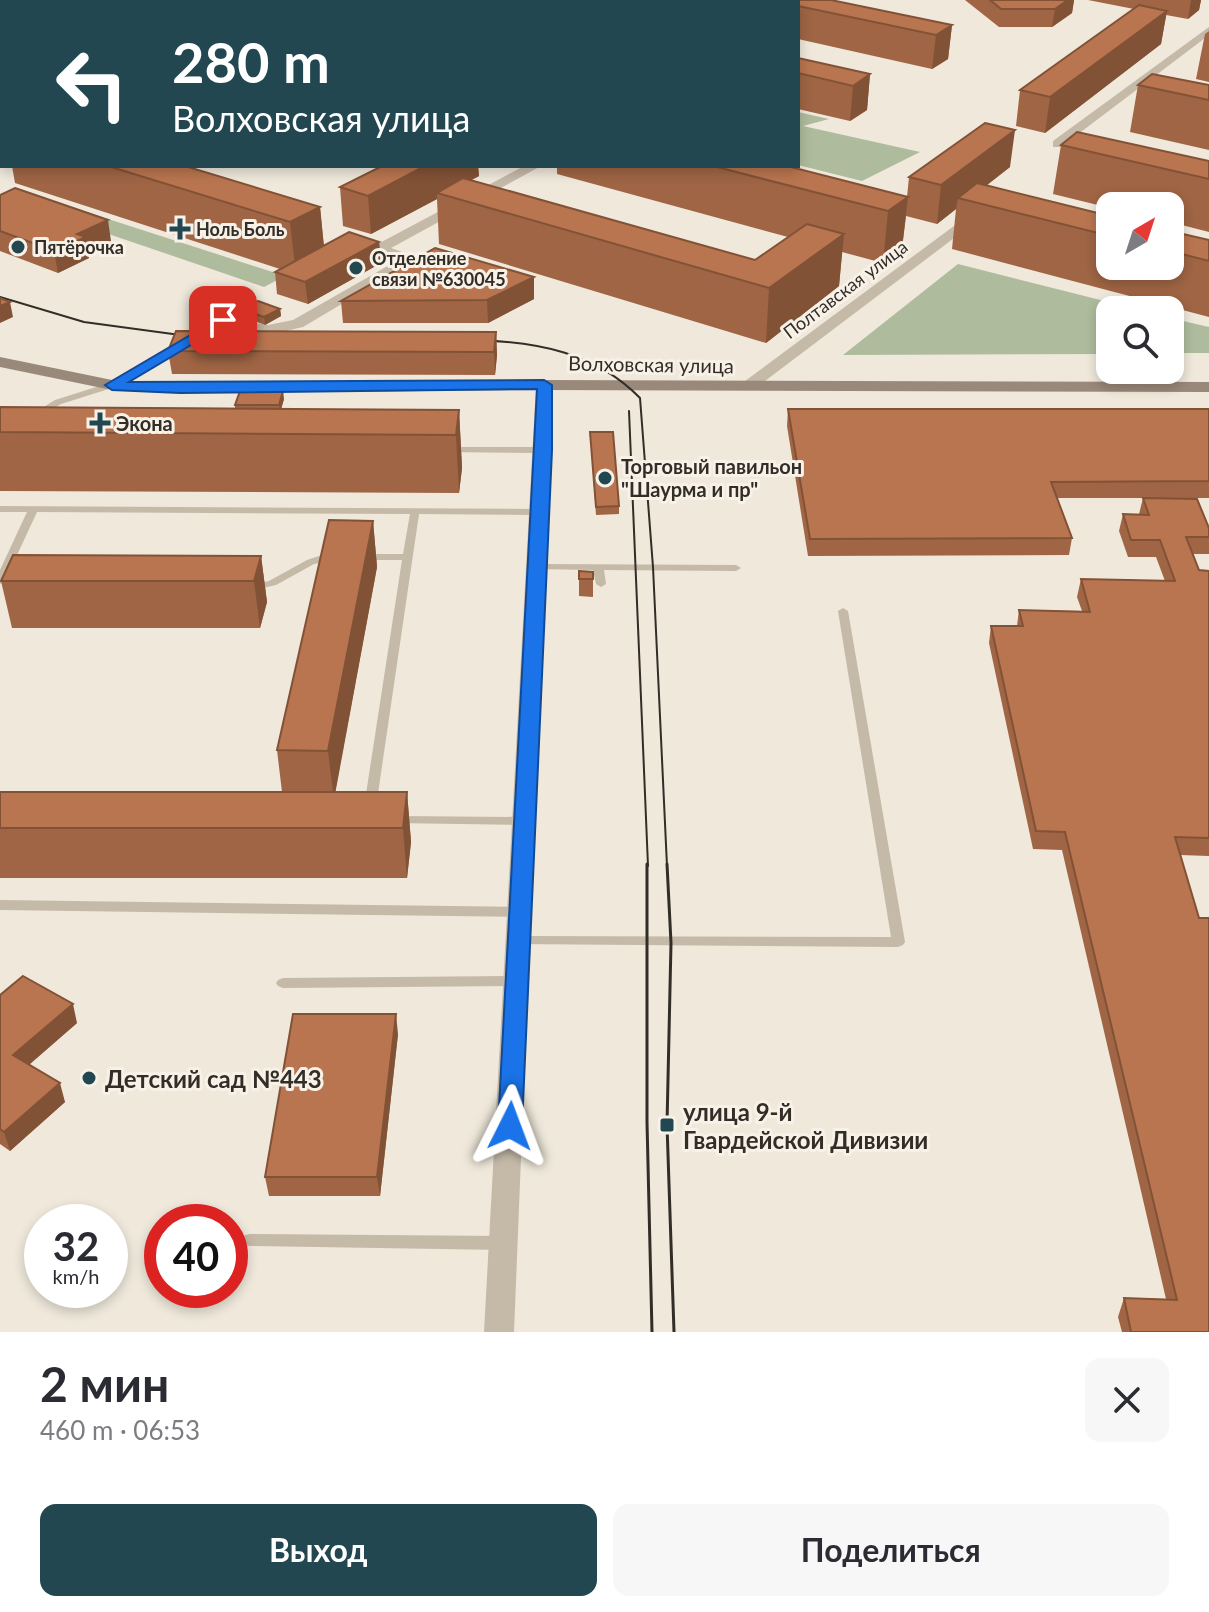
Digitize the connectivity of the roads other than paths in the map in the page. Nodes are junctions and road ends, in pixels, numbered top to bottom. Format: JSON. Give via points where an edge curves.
{"nodes":[{"id":1,"x":1209,"y":30,"type":"edge"},
{"id":2,"x":1057,"y":144,"type":"dead end"},
{"id":3,"x":530,"y":168,"type":"edge"},
{"id":4,"x":967,"y":223,"type":"edge"},
{"id":5,"x":0,"y":362,"type":"edge"},
{"id":6,"x":112,"y":385,"type":"junction"},
{"id":7,"x":544,"y":385,"type":"junction"},
{"id":8,"x":747,"y":387,"type":"junction"},
{"id":9,"x":1209,"y":387,"type":"edge"},
{"id":10,"x":23,"y":422,"type":"edge"},
{"id":11,"x":432,"y":450,"type":"edge"},
{"id":12,"x":544,"y":450,"type":"junction"},
{"id":13,"x":0,"y":509,"type":"edge"},
{"id":14,"x":33,"y":510,"type":"junction"},
{"id":15,"x":415,"y":511,"type":"junction"},
{"id":16,"x":541,"y":512,"type":"junction"},
{"id":17,"x":409,"y":557,"type":"junction"},
{"id":18,"x":538,"y":567,"type":"junction"},
{"id":19,"x":598,"y":567,"type":"junction"},
{"id":20,"x":736,"y":568,"type":"dead end"},
{"id":21,"x":0,"y":584,"type":"edge"},
{"id":22,"x":601,"y":584,"type":"dead end"},
{"id":23,"x":16,"y":587,"type":"edge"},
{"id":24,"x":234,"y":588,"type":"edge"},
{"id":25,"x":843,"y":611,"type":"dead end"},
{"id":26,"x":525,"y":821,"type":"junction"},
{"id":27,"x":0,"y":905,"type":"edge"},
{"id":28,"x":521,"y":912,"type":"junction"},
{"id":29,"x":519,"y":941,"type":"junction"},
{"id":30,"x":517,"y":981,"type":"junction"},
{"id":31,"x":283,"y":983,"type":"dead end"},
{"id":32,"x":250,"y":1240,"type":"dead end"},
{"id":33,"x":504,"y":1243,"type":"junction"},
{"id":34,"x":499,"y":1332,"type":"edge"}],
"edges":[{"from":1,"to":2,"type":"street"},
{"from":3,"to":6,"type":"street","via":[[379,249],[412,258],[298,324],[268,330],[223,320]]},
{"from":4,"to":8,"type":"street","name":"Полтавская улица"},
{"from":5,"to":6,"type":"main road","name":"Волховская улица"},
{"from":6,"to":7,"type":"main road","name":"Волховская улица"},
{"from":6,"to":10,"type":"lane","via":[[58,402]]},
{"from":7,"to":8,"type":"main road","name":"Волховская улица"},
{"from":7,"to":12,"type":"street"},
{"from":8,"to":9,"type":"main road","name":"Волховская улица"},
{"from":11,"to":12,"type":"lane"},
{"from":12,"to":16,"type":"street"},
{"from":13,"to":14,"type":"lane"},
{"from":14,"to":15,"type":"lane"},
{"from":14,"to":21,"type":"lane"},
{"from":15,"to":16,"type":"lane"},
{"from":15,"to":17,"type":"lane"},
{"from":16,"to":18,"type":"street"},
{"from":17,"to":24,"type":"lane","via":[[314,557],[265,588]]},
{"from":17,"to":26,"type":"lane","via":[[368,820]]},
{"from":18,"to":19,"type":"lane"},
{"from":18,"to":26,"type":"street"},
{"from":19,"to":20,"type":"lane"},
{"from":19,"to":22,"type":"lane"},
{"from":21,"to":23,"type":"lane"},
{"from":25,"to":29,"type":"lane","via":[[898,942]]},
{"from":26,"to":28,"type":"street"},
{"from":27,"to":28,"type":"lane"},
{"from":28,"to":29,"type":"street"},
{"from":29,"to":30,"type":"street"},
{"from":30,"to":31,"type":"lane"},
{"from":30,"to":33,"type":"street"},
{"from":32,"to":33,"type":"lane"},
{"from":33,"to":34,"type":"street"}]}
